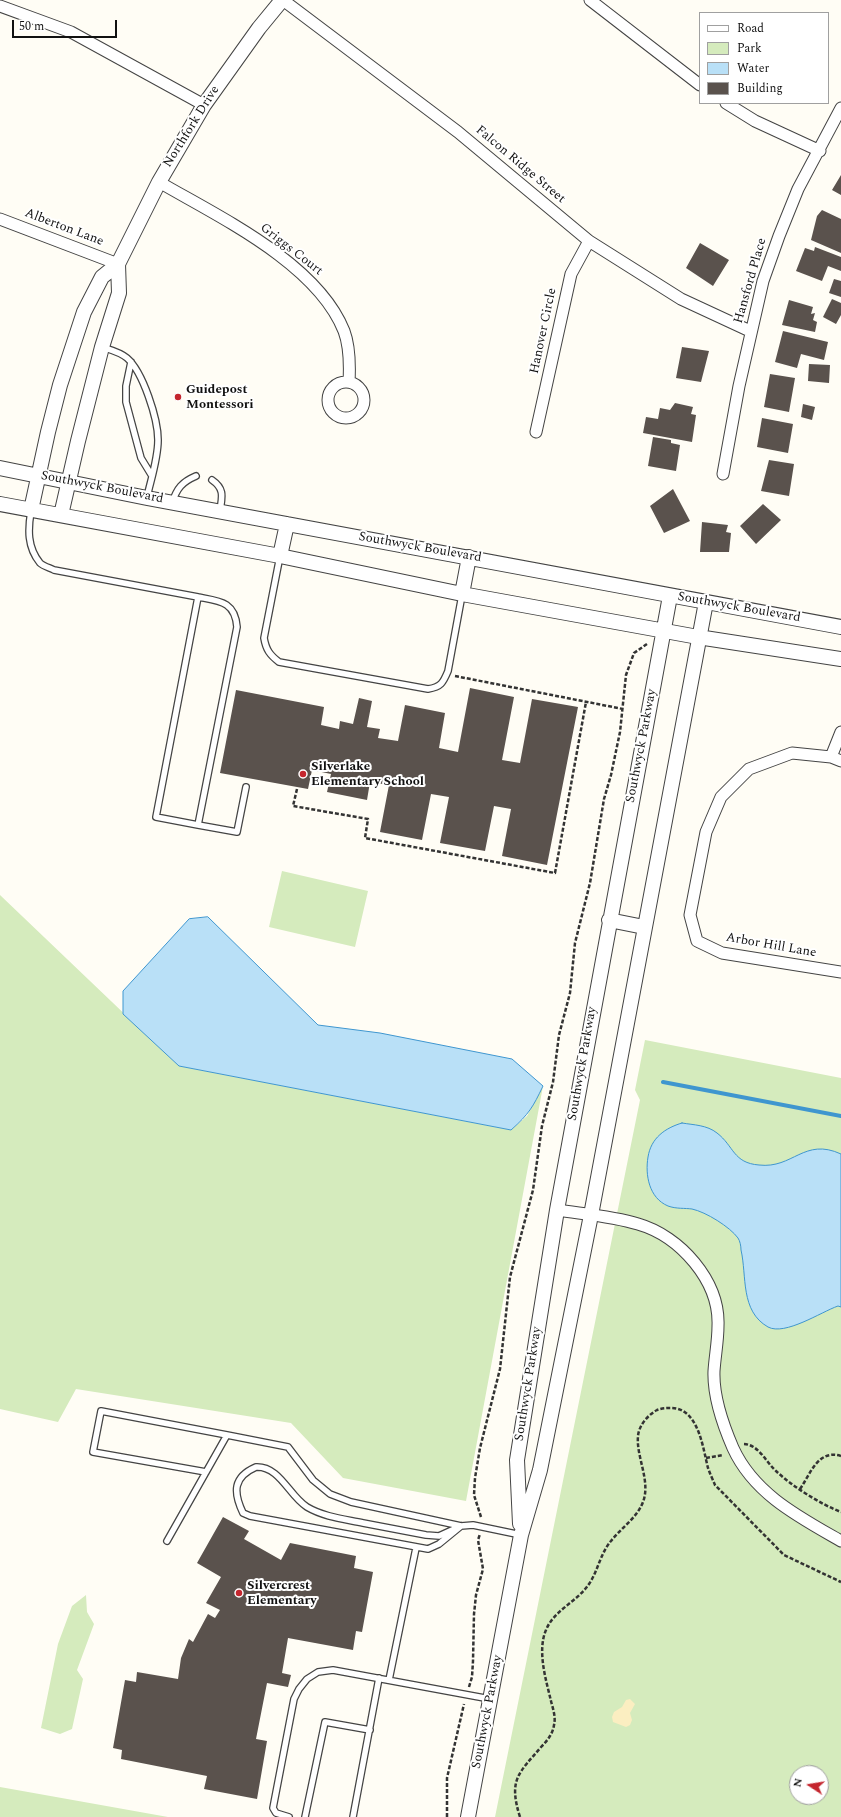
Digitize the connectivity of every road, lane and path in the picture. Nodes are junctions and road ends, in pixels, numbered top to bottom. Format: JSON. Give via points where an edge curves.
{"nodes":[{"id":1,"x":282,"y":0,"type":"edge"},
{"id":2,"x":590,"y":0,"type":"edge"},
{"id":3,"x":0,"y":6,"type":"edge"},
{"id":4,"x":699,"y":84,"type":"edge"},
{"id":5,"x":728,"y":104,"type":"edge"},
{"id":6,"x":204,"y":105,"type":"junction"},
{"id":7,"x":841,"y":108,"type":"edge"},
{"id":8,"x":820,"y":151,"type":"junction"},
{"id":9,"x":159,"y":182,"type":"junction"},
{"id":10,"x":0,"y":219,"type":"edge"},
{"id":11,"x":589,"y":241,"type":"junction"},
{"id":12,"x":118,"y":264,"type":"junction"},
{"id":13,"x":750,"y":331,"type":"junction"},
{"id":14,"x":102,"y":347,"type":"junction"},
{"id":15,"x":131,"y":362,"type":"junction"},
{"id":16,"x":349,"y":382,"type":"dead end"},
{"id":17,"x":536,"y":432,"type":"dead end"},
{"id":18,"x":0,"y":468,"type":"edge"},
{"id":19,"x":722,"y":474,"type":"dead end"},
{"id":20,"x":38,"y":475,"type":"junction"},
{"id":21,"x":152,"y":476,"type":"junction"},
{"id":22,"x":196,"y":476,"type":"dead end"},
{"id":23,"x":212,"y":480,"type":"dead end"},
{"id":24,"x":69,"y":482,"type":"junction"},
{"id":25,"x":147,"y":498,"type":"junction"},
{"id":26,"x":172,"y":503,"type":"junction"},
{"id":27,"x":0,"y":504,"type":"edge"},
{"id":28,"x":31,"y":510,"type":"junction"},
{"id":29,"x":220,"y":512,"type":"junction"},
{"id":30,"x":61,"y":515,"type":"junction"},
{"id":31,"x":287,"y":524,"type":"junction"},
{"id":32,"x":280,"y":556,"type":"junction"},
{"id":33,"x":469,"y":557,"type":"junction"},
{"id":34,"x":462,"y":594,"type":"junction"},
{"id":35,"x":670,"y":596,"type":"junction"},
{"id":36,"x":198,"y":597,"type":"junction"},
{"id":37,"x":706,"y":602,"type":"junction"},
{"id":38,"x":841,"y":627,"type":"edge"},
{"id":39,"x":664,"y":631,"type":"junction"},
{"id":40,"x":698,"y":637,"type":"junction"},
{"id":41,"x":841,"y":659,"type":"edge"},
{"id":42,"x":446,"y":674,"type":"junction"},
{"id":43,"x":586,"y":702,"type":"junction"},
{"id":44,"x":623,"y":709,"type":"junction"},
{"id":45,"x":841,"y":732,"type":"edge"},
{"id":46,"x":836,"y":759,"type":"edge"},
{"id":47,"x":246,"y":787,"type":"dead end"},
{"id":48,"x":297,"y":789,"type":"dead end"},
{"id":49,"x":198,"y":825,"type":"junction"},
{"id":50,"x":609,"y":920,"type":"junction"},
{"id":51,"x":644,"y":926,"type":"junction"},
{"id":52,"x":841,"y":972,"type":"edge"},
{"id":53,"x":557,"y":1210,"type":"junction"},
{"id":54,"x":591,"y":1215,"type":"junction"},
{"id":55,"x":227,"y":1435,"type":"junction"},
{"id":56,"x":742,"y":1444,"type":"dead end"},
{"id":57,"x":723,"y":1455,"type":"dead end"},
{"id":58,"x":841,"y":1456,"type":"edge"},
{"id":59,"x":706,"y":1458,"type":"junction"},
{"id":60,"x":206,"y":1472,"type":"junction"},
{"id":61,"x":800,"y":1489,"type":"junction"},
{"id":62,"x":841,"y":1512,"type":"edge"},
{"id":63,"x":461,"y":1526,"type":"junction"},
{"id":64,"x":481,"y":1527,"type":"junction"},
{"id":65,"x":521,"y":1535,"type":"junction"},
{"id":66,"x":167,"y":1541,"type":"dead end"},
{"id":67,"x":841,"y":1541,"type":"edge"},
{"id":68,"x":416,"y":1548,"type":"junction"},
{"id":69,"x":841,"y":1582,"type":"edge"},
{"id":70,"x":379,"y":1678,"type":"junction"},
{"id":71,"x":389,"y":1680,"type":"junction"},
{"id":72,"x":467,"y":1695,"type":"junction"},
{"id":73,"x":490,"y":1700,"type":"junction"},
{"id":74,"x":370,"y":1730,"type":"junction"},
{"id":75,"x":289,"y":1817,"type":"edge"},
{"id":76,"x":305,"y":1817,"type":"edge"},
{"id":77,"x":353,"y":1817,"type":"edge"},
{"id":78,"x":447,"y":1817,"type":"edge"},
{"id":79,"x":468,"y":1817,"type":"edge"},
{"id":80,"x":520,"y":1817,"type":"edge"}],
"edges":[{"from":1,"to":6,"type":"street","name":"Northfork Drive"},
{"from":1,"to":11,"type":"street","name":"Falcon Ridge Street","via":[[458,132]]},
{"from":2,"to":4,"type":"street"},
{"from":3,"to":6,"type":"street","via":[[71,32]]},
{"from":5,"to":8,"type":"street","via":[[755,121]]},
{"from":6,"to":9,"type":"street","name":"Northfork Drive"},
{"from":7,"to":8,"type":"street","name":"Hansford Place"},
{"from":8,"to":13,"type":"street","name":"Hansford Place","via":[[798,189],[779,236],[763,281]]},
{"from":9,"to":12,"type":"street","name":"Northfork Drive"},
{"from":9,"to":16,"type":"street","name":"Griggs Court","via":[[256,238],[318,288],[333,308],[344,331],[350,356]]},
{"from":10,"to":12,"type":"street","name":"Alberton Lane"},
{"from":11,"to":13,"type":"street","name":"Falcon Ridge Street","via":[[681,299]]},
{"from":11,"to":17,"type":"street","name":"Hanover Circle","via":[[570,274]]},
{"from":12,"to":14,"type":"street","name":"Northfork Drive","via":[[119,293]]},
{"from":12,"to":20,"type":"street","name":"Northfork Drive","via":[[102,278],[84,312],[60,385]]},
{"from":13,"to":19,"type":"street","name":"Hansford Place"},
{"from":14,"to":15,"type":"lane","via":[[121,353]]},
{"from":14,"to":24,"type":"street","name":"Northfork Drive"},
{"from":15,"to":21,"type":"lane","via":[[126,402],[141,458]]},
{"from":15,"to":21,"type":"lane","via":[[144,381],[157,428],[157,451]]},
{"from":18,"to":20,"type":"street","name":"Southwyck Boulevard"},
{"from":20,"to":24,"type":"street","name":"Southwyck Boulevard"},
{"from":20,"to":28,"type":"street","name":"Northfork Drive"},
{"from":21,"to":25,"type":"lane"},
{"from":22,"to":26,"type":"lane","via":[[180,485]]},
{"from":23,"to":29,"type":"lane","via":[[222,488]]},
{"from":24,"to":25,"type":"street","name":"Southwyck Boulevard"},
{"from":24,"to":30,"type":"street","name":"Northfork Drive"},
{"from":25,"to":26,"type":"street","name":"Southwyck Boulevard"},
{"from":26,"to":29,"type":"street","name":"Southwyck Boulevard"},
{"from":27,"to":28,"type":"street"},
{"from":28,"to":30,"type":"street"},
{"from":28,"to":36,"type":"lane","via":[[27,530],[32,550],[41,564],[54,570]]},
{"from":29,"to":31,"type":"street","name":"Southwyck Boulevard"},
{"from":30,"to":32,"type":"street"},
{"from":31,"to":32,"type":"street"},
{"from":31,"to":33,"type":"street","name":"Southwyck Boulevard"},
{"from":32,"to":34,"type":"street"},
{"from":32,"to":42,"type":"lane","via":[[264,638],[270,654],[279,662],[428,689],[438,688],[444,682]]},
{"from":33,"to":34,"type":"street"},
{"from":33,"to":35,"type":"street","name":"Southwyck Boulevard"},
{"from":34,"to":39,"type":"street"},
{"from":34,"to":42,"type":"lane"},
{"from":35,"to":37,"type":"street","name":"Southwyck Boulevard"},
{"from":35,"to":39,"type":"street","name":"Southwyck Parkway"},
{"from":36,"to":49,"type":"lane","via":[[225,604],[232,609],[237,627]]},
{"from":36,"to":49,"type":"lane","via":[[156,817]]},
{"from":37,"to":38,"type":"street","name":"Southwyck Boulevard"},
{"from":37,"to":40,"type":"street","name":"Southwyck Parkway"},
{"from":39,"to":40,"type":"street"},
{"from":39,"to":44,"type":"path","via":[[634,653],[626,675]]},
{"from":39,"to":50,"type":"street","name":"Southwyck Parkway"},
{"from":40,"to":41,"type":"street"},
{"from":40,"to":51,"type":"street","name":"Southwyck Parkway"},
{"from":42,"to":43,"type":"path"},
{"from":43,"to":44,"type":"path"},
{"from":43,"to":48,"type":"path","via":[[555,874],[365,838],[368,819],[293,806]]},
{"from":44,"to":64,"type":"path","via":[[590,883],[575,943],[570,993],[558,1041],[532,1196],[510,1277],[500,1369],[480,1448],[474,1495],[481,1517]]},
{"from":45,"to":46,"type":"street"},
{"from":46,"to":52,"type":"street","name":"Arbor Hill Lane","via":[[792,753],[749,769],[720,797],[706,832],[690,915],[697,941],[722,953]]},
{"from":47,"to":49,"type":"lane","via":[[237,832]]},
{"from":50,"to":51,"type":"street"},
{"from":50,"to":53,"type":"street","name":"Southwyck Parkway"},
{"from":51,"to":54,"type":"street","name":"Southwyck Parkway"},
{"from":53,"to":54,"type":"street"},
{"from":53,"to":65,"type":"street","name":"Southwyck Parkway","via":[[516,1460]]},
{"from":54,"to":65,"type":"street","name":"Southwyck Parkway","via":[[540,1470]]},
{"from":54,"to":67,"type":"street","via":[[638,1224],[659,1232],[694,1262],[708,1282],[716,1302],[718,1325],[714,1373],[724,1424],[734,1449],[762,1489],[779,1504]]},
{"from":55,"to":60,"type":"lane"},
{"from":55,"to":60,"type":"lane","via":[[101,1411],[93,1452]]},
{"from":55,"to":63,"type":"lane","via":[[288,1447],[313,1480],[330,1494],[351,1502]]},
{"from":56,"to":61,"type":"path","via":[[754,1446],[776,1471]]},
{"from":57,"to":59,"type":"path"},
{"from":58,"to":61,"type":"path","via":[[833,1453],[823,1456]]},
{"from":59,"to":69,"type":"path","via":[[715,1485],[784,1555]]},
{"from":59,"to":80,"type":"path","via":[[698,1430],[683,1411],[675,1408],[659,1409],[641,1426],[638,1436],[644,1501],[637,1514],[611,1541],[589,1585],[551,1619],[545,1631],[543,1666],[554,1714],[554,1725],[549,1738],[521,1770],[515,1781],[514,1798]]},
{"from":60,"to":66,"type":"lane"},
{"from":61,"to":62,"type":"path","via":[[826,1506]]},
{"from":63,"to":64,"type":"lane"},
{"from":63,"to":68,"type":"lane","via":[[428,1550]]},
{"from":63,"to":68,"type":"lane","via":[[439,1536],[426,1536],[336,1518],[316,1512],[300,1502],[272,1470],[263,1467],[247,1471],[238,1482],[238,1502],[243,1513],[250,1516]]},
{"from":64,"to":65,"type":"lane"},
{"from":64,"to":72,"type":"path","via":[[478,1540],[483,1569],[476,1595],[472,1672]]},
{"from":65,"to":73,"type":"street","name":"Southwyck Parkway"},
{"from":68,"to":71,"type":"lane"},
{"from":70,"to":71,"type":"lane"},
{"from":70,"to":74,"type":"lane"},
{"from":70,"to":75,"type":"lane","via":[[333,1670],[318,1672],[299,1689],[291,1709],[273,1808],[276,1813]]},
{"from":71,"to":72,"type":"lane"},
{"from":72,"to":73,"type":"lane"},
{"from":72,"to":78,"type":"path","via":[[447,1778]]},
{"from":73,"to":79,"type":"street","name":"Southwyck Parkway"},
{"from":74,"to":76,"type":"lane","via":[[325,1722]]},
{"from":74,"to":77,"type":"lane"}]}
